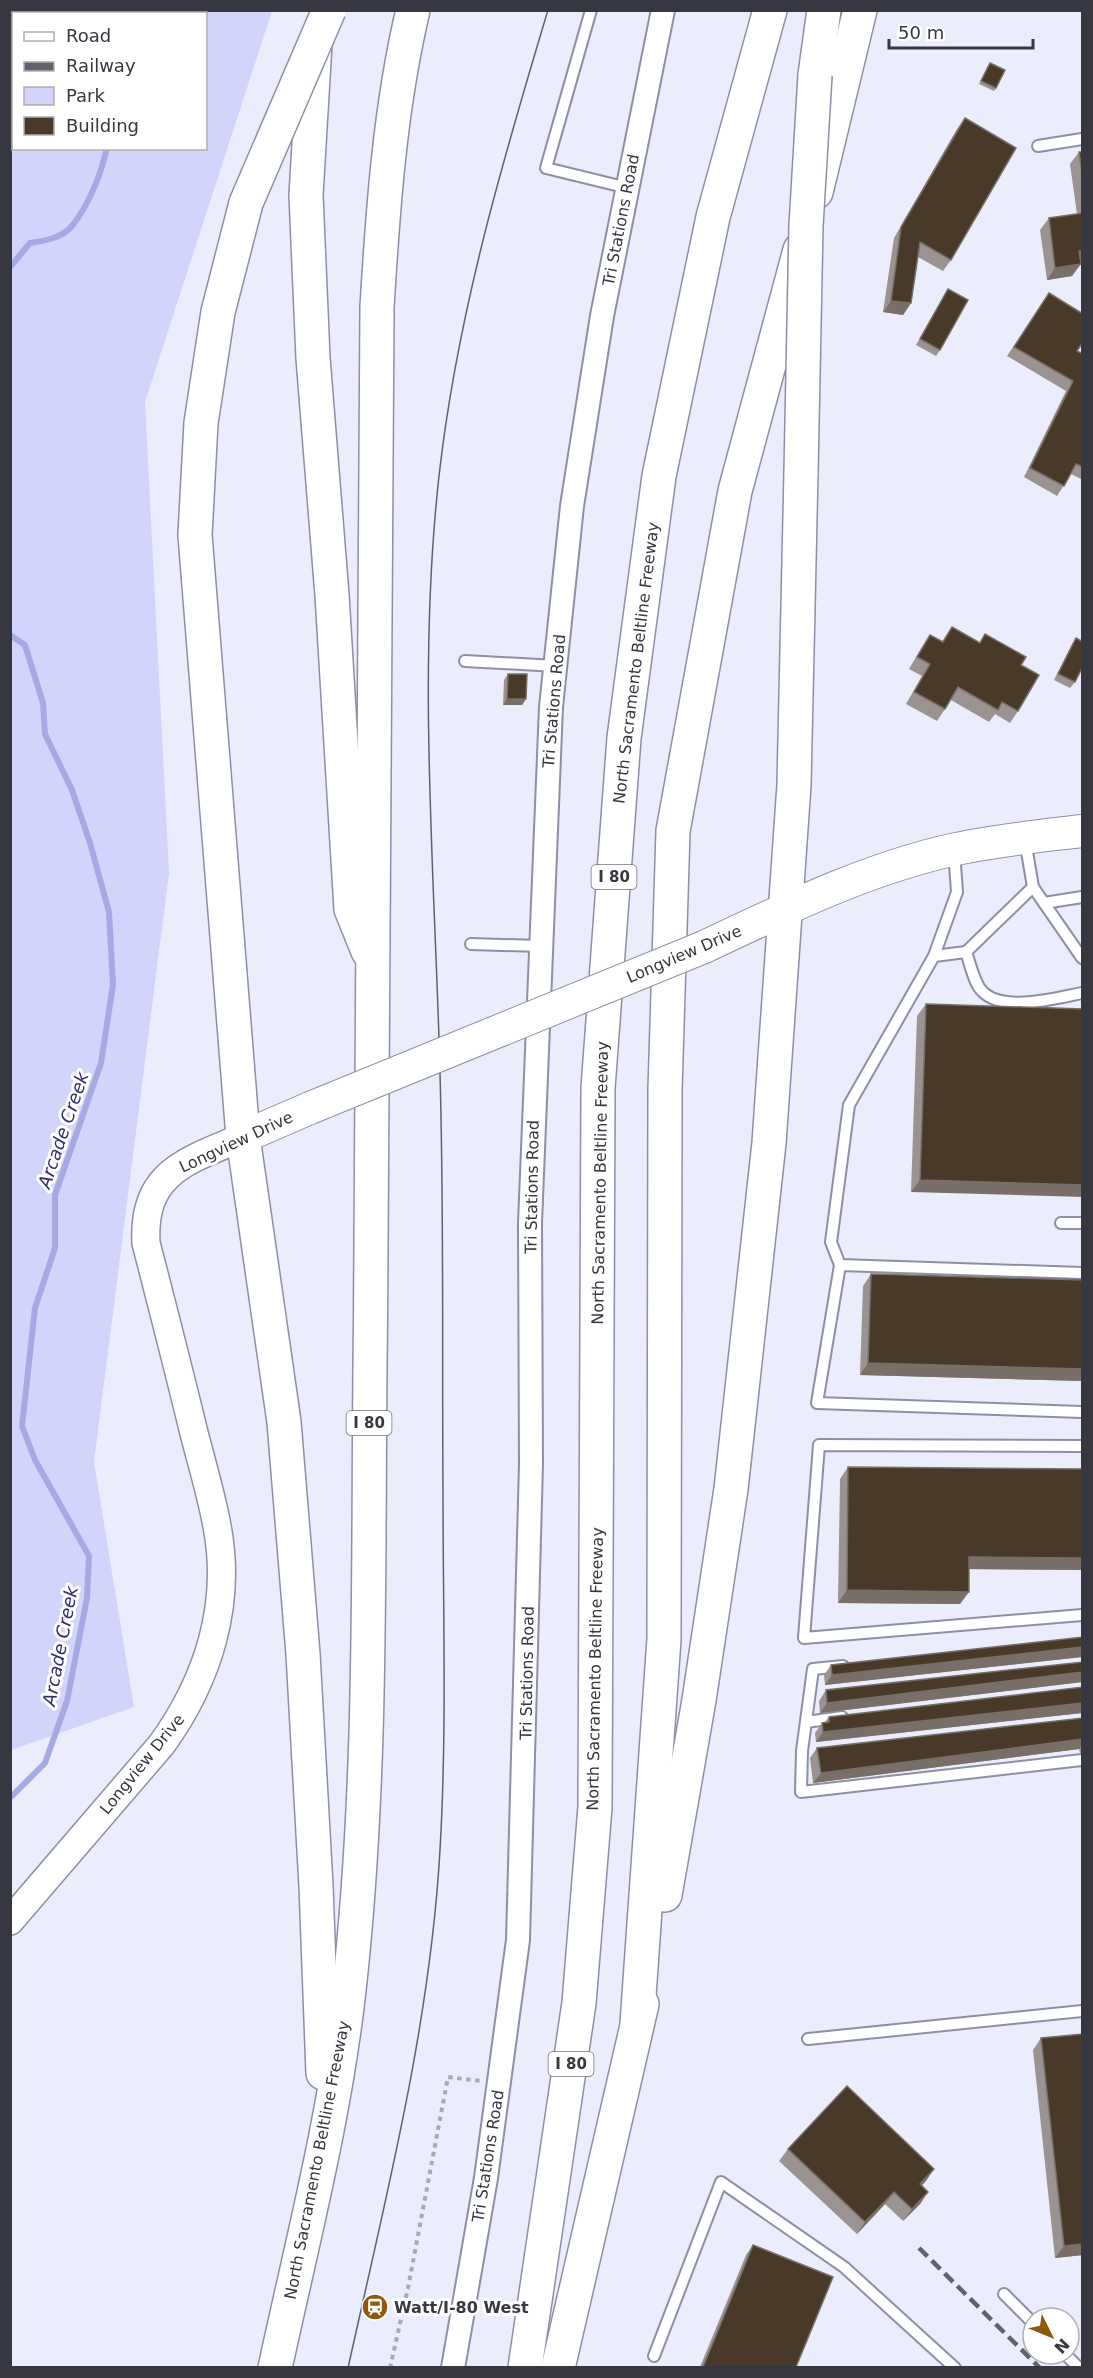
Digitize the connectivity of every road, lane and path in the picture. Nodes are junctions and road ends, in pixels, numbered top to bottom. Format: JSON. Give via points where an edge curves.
{"nodes":[{"id":1,"x":317,"y":10,"type":"edge"},
{"id":2,"x":329,"y":10,"type":"edge"},
{"id":3,"x":413,"y":10,"type":"edge"},
{"id":4,"x":591,"y":10,"type":"edge"},
{"id":5,"x":663,"y":10,"type":"edge"},
{"id":6,"x":770,"y":10,"type":"edge"},
{"id":7,"x":824,"y":10,"type":"edge"},
{"id":8,"x":861,"y":10,"type":"edge"},
{"id":9,"x":1083,"y":139,"type":"edge"},
{"id":10,"x":1038,"y":146,"type":"dead end"},
{"id":11,"x":628,"y":188,"type":"junction"},
{"id":12,"x":465,"y":661,"type":"dead end"},
{"id":13,"x":556,"y":666,"type":"junction"},
{"id":14,"x":1083,"y":831,"type":"edge"},
{"id":15,"x":1024,"y":837,"type":"junction"},
{"id":16,"x":953,"y":850,"type":"junction"},
{"id":17,"x":1033,"y":887,"type":"junction"},
{"id":18,"x":1083,"y":897,"type":"edge"},
{"id":19,"x":1044,"y":903,"type":"junction"},
{"id":20,"x":787,"y":908,"type":"junction"},
{"id":21,"x":471,"y":944,"type":"dead end"},
{"id":22,"x":540,"y":946,"type":"junction"},
{"id":23,"x":966,"y":952,"type":"junction"},
{"id":24,"x":934,"y":956,"type":"junction"},
{"id":25,"x":1083,"y":958,"type":"edge"},
{"id":26,"x":374,"y":966,"type":"junction"},
{"id":27,"x":1083,"y":993,"type":"edge"},
{"id":28,"x":243,"y":1137,"type":"junction"},
{"id":29,"x":1061,"y":1223,"type":"dead end"},
{"id":30,"x":1083,"y":1223,"type":"edge"},
{"id":31,"x":840,"y":1265,"type":"junction"},
{"id":32,"x":1083,"y":1273,"type":"edge"},
{"id":33,"x":1083,"y":1412,"type":"edge"},
{"id":34,"x":1083,"y":1446,"type":"edge"},
{"id":35,"x":1083,"y":1615,"type":"edge"},
{"id":36,"x":860,"y":1664,"type":"edge"},
{"id":37,"x":822,"y":1693,"type":"dead end"},
{"id":38,"x":810,"y":1694,"type":"junction"},
{"id":39,"x":852,"y":1716,"type":"edge"},
{"id":40,"x":806,"y":1722,"type":"junction"},
{"id":41,"x":814,"y":1750,"type":"dead end"},
{"id":42,"x":802,"y":1751,"type":"junction"},
{"id":43,"x":1083,"y":1760,"type":"edge"},
{"id":44,"x":10,"y":1921,"type":"edge"},
{"id":45,"x":1083,"y":2011,"type":"edge"},
{"id":46,"x":638,"y":2024,"type":"junction"},
{"id":47,"x":808,"y":2040,"type":"dead end"},
{"id":48,"x":499,"y":2083,"type":"junction"},
{"id":49,"x":323,"y":2144,"type":"junction"},
{"id":50,"x":1004,"y":2294,"type":"dead end"},
{"id":51,"x":1021,"y":2311,"type":"edge"},
{"id":52,"x":654,"y":2356,"type":"dead end"},
{"id":53,"x":275,"y":2367,"type":"edge"},
{"id":54,"x":390,"y":2367,"type":"edge"},
{"id":55,"x":453,"y":2367,"type":"edge"},
{"id":56,"x":525,"y":2367,"type":"edge"},
{"id":57,"x":558,"y":2367,"type":"edge"},
{"id":58,"x":955,"y":2367,"type":"edge"}],
"edges":[{"from":1,"to":26,"type":"highway","via":[[306,195],[313,358],[351,909]]},
{"from":2,"to":28,"type":"highway","bridge":true,"via":[[246,203],[216,323],[201,423],[195,535]]},
{"from":3,"to":26,"type":"highway","name":"North Sacramento Beltline Freeway","number":"I 80","via":[[382,211],[377,308]]},
{"from":4,"to":11,"type":"lane","via":[[546,168]]},
{"from":5,"to":11,"type":"street","name":"Tri Stations Road"},
{"from":6,"to":56,"type":"highway","name":"North Sacramento Beltline Freeway","number":"I 80","via":[[713,217],[659,476],[624,738],[598,1088],[595,1807],[579,2003]]},
{"from":7,"to":20,"type":"highway","bridge":true,"via":[[809,166],[794,785]]},
{"from":8,"to":46,"type":"highway","via":[[735,491],[673,831],[665,1090],[664,1638]]},
{"from":9,"to":10,"type":"lane"},
{"from":11,"to":13,"type":"street","name":"Tri Stations Road","via":[[602,315],[572,506]]},
{"from":12,"to":13,"type":"lane"},
{"from":13,"to":22,"type":"street","name":"Tri Stations Road"},
{"from":14,"to":15,"type":"main road","name":"Longview Drive"},
{"from":15,"to":16,"type":"main road","name":"Longview Drive"},
{"from":15,"to":17,"type":"lane"},
{"from":16,"to":20,"type":"main road","name":"Longview Drive","via":[[898,866]]},
{"from":16,"to":24,"type":"lane","via":[[957,892]]},
{"from":17,"to":19,"type":"lane"},
{"from":17,"to":23,"type":"lane"},
{"from":18,"to":19,"type":"lane"},
{"from":19,"to":25,"type":"lane"},
{"from":20,"to":28,"type":"main road","name":"Longview Drive","bridge":true,"via":[[704,947]]},
{"from":20,"to":46,"type":"highway","via":[[768,1143],[731,1489],[699,1700]]},
{"from":21,"to":22,"type":"lane"},
{"from":22,"to":48,"type":"street","name":"Tri Stations Road","via":[[530,1223],[531,1464],[519,1940]]},
{"from":23,"to":24,"type":"lane"},
{"from":23,"to":27,"type":"lane","via":[[981,991],[998,1000],[1023,1003]]},
{"from":24,"to":31,"type":"lane","via":[[849,1105],[831,1242]]},
{"from":26,"to":49,"type":"highway","name":"North Sacramento Beltline Freeway","number":"I 80","via":[[360,1879],[344,2035]]},
{"from":28,"to":44,"type":"street","name":"Longview Drive","via":[[185,1162],[169,1174],[149,1204],[145,1224],[146,1244],[217,1527],[221,1592],[212,1648],[182,1717]]},
{"from":28,"to":49,"type":"highway","via":[[284,1422],[302,1642],[316,1886]]},
{"from":29,"to":30,"type":"lane"},
{"from":31,"to":32,"type":"lane"},
{"from":31,"to":33,"type":"lane","via":[[817,1403]]},
{"from":34,"to":35,"type":"lane","via":[[819,1445],[804,1638]]},
{"from":36,"to":38,"type":"lane","via":[[813,1669]]},
{"from":37,"to":38,"type":"lane"},
{"from":38,"to":40,"type":"lane"},
{"from":39,"to":40,"type":"lane"},
{"from":40,"to":42,"type":"lane"},
{"from":41,"to":42,"type":"lane"},
{"from":42,"to":43,"type":"lane","via":[[801,1792]]},
{"from":45,"to":47,"type":"lane"},
{"from":46,"to":57,"type":"highway"},
{"from":48,"to":54,"type":"path","via":[[448,2077]]},
{"from":48,"to":55,"type":"street","name":"Tri Stations Road"},
{"from":49,"to":53,"type":"highway","name":"North Sacramento Beltline Freeway","number":"I 80"},
{"from":50,"to":51,"type":"lane"},
{"from":52,"to":58,"type":"lane","via":[[721,2182],[844,2267]]}]}
